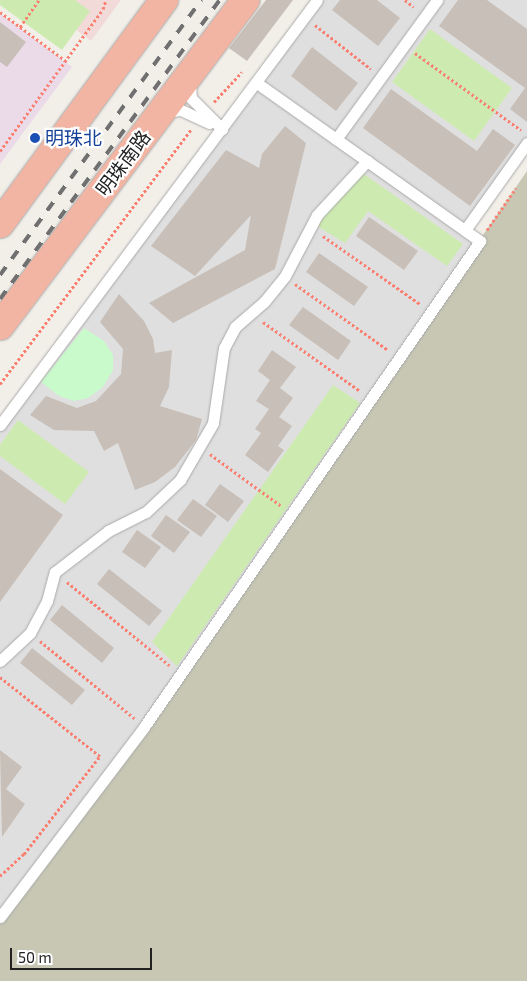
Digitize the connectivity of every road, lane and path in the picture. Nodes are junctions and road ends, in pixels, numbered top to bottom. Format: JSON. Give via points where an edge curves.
{"nodes":[{"id":1,"x":39,"y":0,"type":"edge"},
{"id":2,"x":106,"y":0,"type":"edge"},
{"id":3,"x":164,"y":0,"type":"edge"},
{"id":4,"x":246,"y":0,"type":"edge"},
{"id":5,"x":317,"y":0,"type":"edge"},
{"id":6,"x":437,"y":0,"type":"edge"},
{"id":7,"x":0,"y":12,"type":"edge"},
{"id":8,"x":304,"y":17,"type":"junction"},
{"id":9,"x":20,"y":27,"type":"junction"},
{"id":10,"x":404,"y":45,"type":"junction"},
{"id":11,"x":66,"y":61,"type":"junction"},
{"id":12,"x":249,"y":64,"type":"dead end"},
{"id":13,"x":193,"y":71,"type":"junction"},
{"id":14,"x":381,"y":76,"type":"junction"},
{"id":15,"x":257,"y":83,"type":"junction"},
{"id":16,"x":160,"y":114,"type":"junction"},
{"id":17,"x":203,"y":115,"type":"junction"},
{"id":18,"x":222,"y":129,"type":"junction"},
{"id":19,"x":527,"y":134,"type":"edge"},
{"id":20,"x":336,"y":139,"type":"junction"},
{"id":21,"x":527,"y":143,"type":"edge"},
{"id":22,"x":0,"y":151,"type":"edge"},
{"id":23,"x":367,"y":161,"type":"junction"},
{"id":24,"x":522,"y":179,"type":"dead end"},
{"id":25,"x":0,"y":224,"type":"edge"},
{"id":26,"x":310,"y":227,"type":"junction"},
{"id":27,"x":465,"y":230,"type":"junction"},
{"id":28,"x":480,"y":241,"type":"junction"},
{"id":29,"x":285,"y":276,"type":"junction"},
{"id":30,"x":430,"y":312,"type":"junction"},
{"id":31,"x":251,"y":313,"type":"junction"},
{"id":32,"x":0,"y":326,"type":"edge"},
{"id":33,"x":398,"y":358,"type":"junction"},
{"id":34,"x":0,"y":384,"type":"edge"},
{"id":35,"x":370,"y":399,"type":"junction"},
{"id":36,"x":0,"y":425,"type":"edge"},
{"id":37,"x":200,"y":446,"type":"junction"},
{"id":38,"x":291,"y":514,"type":"junction"},
{"id":39,"x":55,"y":572,"type":"junction"},
{"id":40,"x":30,"y":633,"type":"junction"},
{"id":41,"x":0,"y":661,"type":"edge"},
{"id":42,"x":180,"y":674,"type":"junction"},
{"id":43,"x":0,"y":677,"type":"edge"},
{"id":44,"x":144,"y":726,"type":"junction"},
{"id":45,"x":100,"y":756,"type":"junction"},
{"id":46,"x":114,"y":768,"type":"junction"},
{"id":47,"x":0,"y":876,"type":"edge"},
{"id":48,"x":0,"y":917,"type":"edge"}],
"edges":[{"from":1,"to":9,"type":"path"},
{"from":2,"to":11,"type":"path"},
{"from":3,"to":25,"type":"highway"},
{"from":4,"to":13,"type":"highway","name":"明珠南路"},
{"from":5,"to":8,"type":"lane"},
{"from":6,"to":10,"type":"lane"},
{"from":7,"to":9,"type":"path"},
{"from":8,"to":14,"type":"path"},
{"from":8,"to":15,"type":"lane"},
{"from":9,"to":11,"type":"path"},
{"from":10,"to":14,"type":"lane"},
{"from":10,"to":19,"type":"path"},
{"from":11,"to":22,"type":"path"},
{"from":12,"to":17,"type":"path"},
{"from":13,"to":16,"type":"highway","name":"明珠南路"},
{"from":13,"to":17,"type":"lane","via":[[191,98]]},
{"from":14,"to":20,"type":"lane"},
{"from":15,"to":18,"type":"lane"},
{"from":15,"to":20,"type":"lane"},
{"from":16,"to":17,"type":"lane","via":[[181,110]]},
{"from":16,"to":32,"type":"highway","name":"明珠南路"},
{"from":17,"to":18,"type":"lane"},
{"from":17,"to":34,"type":"path"},
{"from":18,"to":36,"type":"lane"},
{"from":20,"to":23,"type":"lane"},
{"from":21,"to":27,"type":"lane"},
{"from":23,"to":26,"type":"lane"},
{"from":23,"to":27,"type":"lane"},
{"from":24,"to":28,"type":"path"},
{"from":26,"to":29,"type":"lane"},
{"from":26,"to":30,"type":"path"},
{"from":27,"to":28,"type":"lane"},
{"from":28,"to":30,"type":"lane"},
{"from":29,"to":31,"type":"lane"},
{"from":29,"to":33,"type":"path"},
{"from":30,"to":33,"type":"lane"},
{"from":31,"to":35,"type":"path"},
{"from":31,"to":37,"type":"lane","via":[[235,327],[224,348],[214,423]]},
{"from":33,"to":35,"type":"lane"},
{"from":35,"to":38,"type":"lane"},
{"from":37,"to":38,"type":"path"},
{"from":37,"to":39,"type":"lane","via":[[180,480],[146,512],[108,531]]},
{"from":38,"to":42,"type":"lane"},
{"from":39,"to":40,"type":"lane","via":[[47,601]]},
{"from":39,"to":42,"type":"path"},
{"from":40,"to":41,"type":"lane"},
{"from":40,"to":44,"type":"path"},
{"from":42,"to":44,"type":"lane"},
{"from":43,"to":45,"type":"path"},
{"from":44,"to":46,"type":"lane"},
{"from":45,"to":46,"type":"path"},
{"from":45,"to":47,"type":"path","via":[[24,854]]},
{"from":46,"to":48,"type":"lane"}]}
